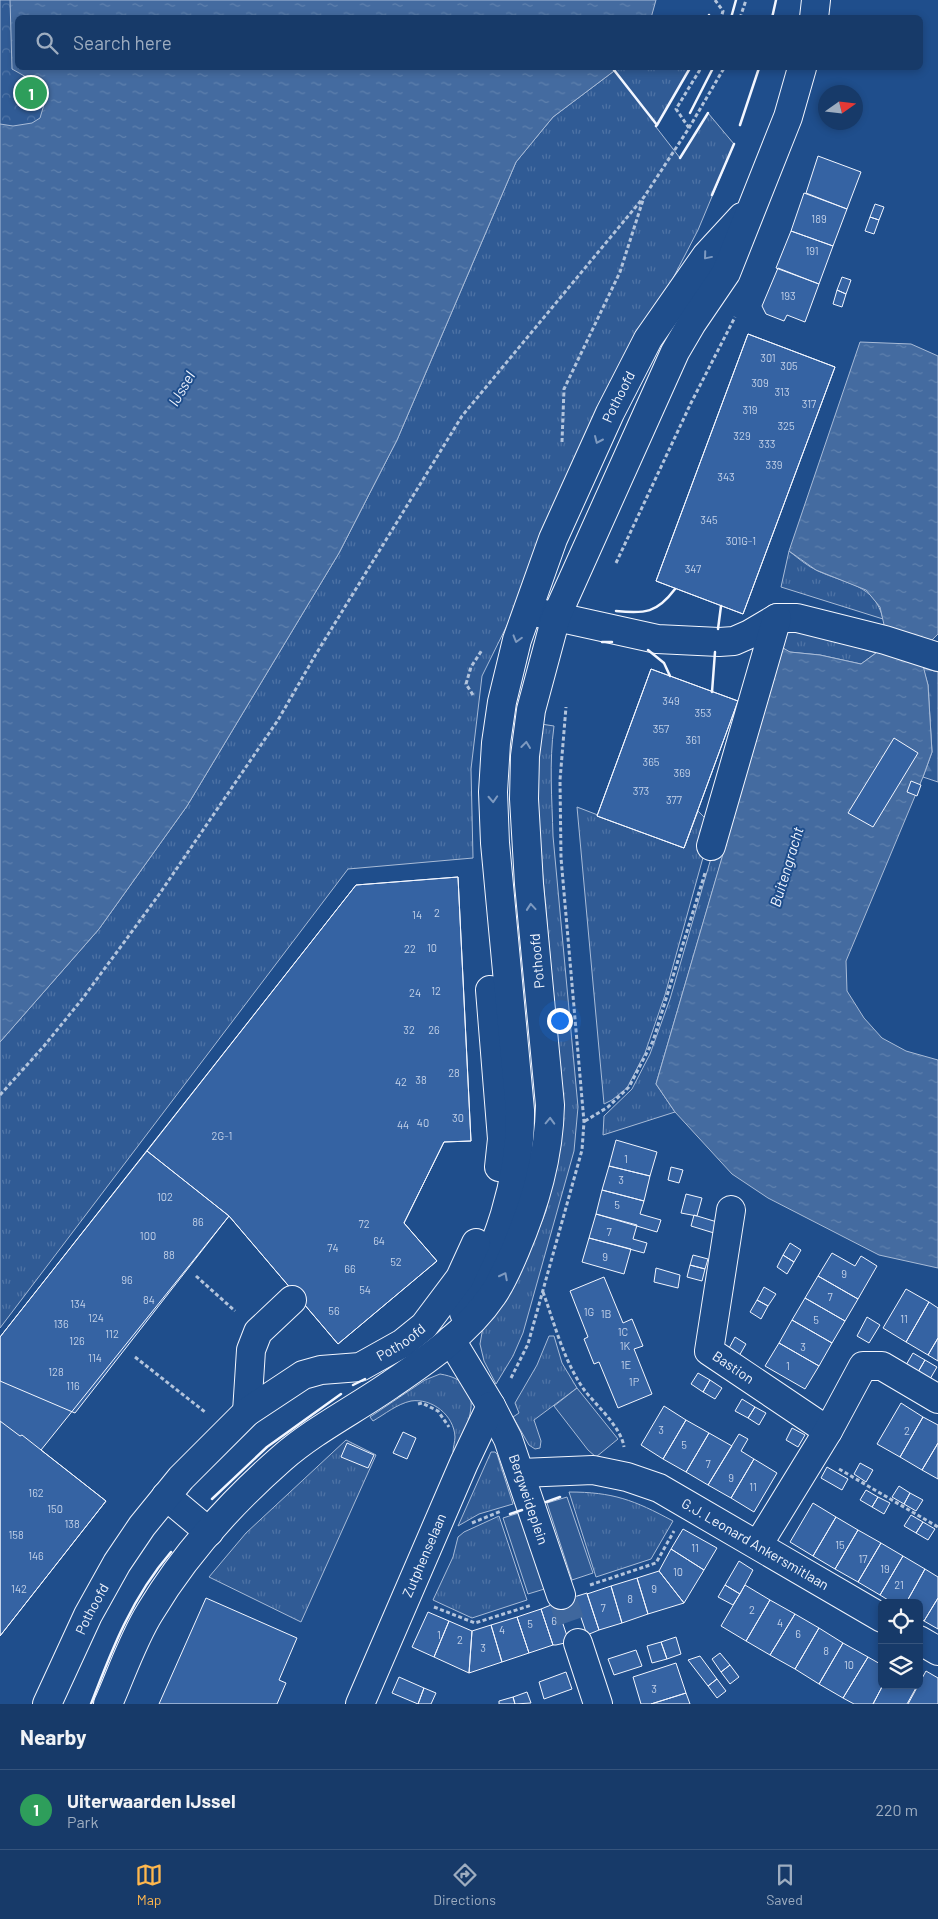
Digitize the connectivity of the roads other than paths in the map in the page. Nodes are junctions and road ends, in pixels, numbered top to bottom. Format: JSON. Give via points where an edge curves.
{"nodes":[{"id":1,"x":816,"y":0,"type":"edge"},
{"id":2,"x":814,"y":15,"type":"edge"},
{"id":3,"x":801,"y":70,"type":"edge"},
{"id":4,"x":752,"y":207,"type":"junction"},
{"id":5,"x":526,"y":610,"type":"junction"},
{"id":6,"x":556,"y":617,"type":"junction"},
{"id":7,"x":777,"y":618,"type":"junction"},
{"id":8,"x":933,"y":655,"type":"edge"},
{"id":9,"x":712,"y":846,"type":"dead end"},
{"id":10,"x":486,"y":934,"type":"dead end"},
{"id":11,"x":731,"y":1210,"type":"dead end"},
{"id":12,"x":292,"y":1300,"type":"dead end"},
{"id":13,"x":451,"y":1340,"type":"junction"},
{"id":14,"x":938,"y":1399,"type":"edge"},
{"id":15,"x":491,"y":1406,"type":"junction"},
{"id":16,"x":238,"y":1422,"type":"junction"},
{"id":17,"x":828,"y":1431,"type":"junction"},
{"id":18,"x":521,"y":1473,"type":"junction"},
{"id":19,"x":166,"y":1496,"type":"junction"},
{"id":20,"x":209,"y":1532,"type":"junction"},
{"id":21,"x":758,"y":1545,"type":"junction"},
{"id":22,"x":561,"y":1595,"type":"tunnel mouth"},
{"id":23,"x":878,"y":1616,"type":"edge"},
{"id":24,"x":923,"y":1642,"type":"edge"},
{"id":25,"x":578,"y":1643,"type":"tunnel mouth"},
{"id":26,"x":938,"y":1651,"type":"edge"},
{"id":27,"x":47,"y":1704,"type":"edge"},
{"id":28,"x":108,"y":1704,"type":"edge"},
{"id":29,"x":360,"y":1704,"type":"edge"},
{"id":30,"x":598,"y":1704,"type":"edge"}],
"edges":[{"from":1,"to":2,"type":"street"},
{"from":3,"to":4,"type":"street","name":"Pothoofd","via":[[788,117]]},
{"from":4,"to":5,"type":"street","name":"Pothoofd","one_way":true,"via":[[706,256],[648,338],[553,539]]},
{"from":4,"to":6,"type":"street","name":"Pothoofd","via":[[726,273],[675,352]]},
{"from":5,"to":6,"type":"street"},
{"from":5,"to":13,"type":"street","name":"Pothoofd","one_way":true,"via":[[502,702],[493,792],[520,1110],[518,1162],[495,1245]]},
{"from":6,"to":7,"type":"street","via":[[657,639],[719,642],[734,641]]},
{"from":13,"to":6,"type":"street","name":"Pothoofd","one_way":true,"via":[[492,1297],[504,1276],[537,1191],[550,1131],[524,798],[531,710]]},
{"from":7,"to":8,"type":"street","via":[[797,618]]},
{"from":7,"to":9,"type":"street"},
{"from":10,"to":16,"type":"street","name":"Pothoofd","via":[[502,1139],[496,1189],[460,1278],[424,1326],[403,1343],[360,1367],[303,1375]]},
{"from":11,"to":17,"type":"street","name":"Bastion","via":[[708,1350]]},
{"from":12,"to":16,"type":"street","via":[[258,1332],[250,1350]]},
{"from":13,"to":15,"type":"street","name":"Bergweideplein"},
{"from":13,"to":20,"type":"street","name":"Pothoofd","via":[[389,1386],[302,1442],[245,1492]]},
{"from":14,"to":17,"type":"street","via":[[882,1366],[864,1366]]},
{"from":15,"to":18,"type":"street","name":"Bergweideplein"},
{"from":15,"to":29,"type":"street","name":"Zutphenselaan"},
{"from":16,"to":19,"type":"street","name":"Pothoofd"},
{"from":17,"to":21,"type":"street"},
{"from":18,"to":21,"type":"street","name":"G.J. Leonard Ankersmitlaan","via":[[593,1470],[627,1477],[659,1488]]},
{"from":18,"to":22,"type":"street","name":"Bergweideplein"},
{"from":19,"to":20,"type":"street"},
{"from":19,"to":27,"type":"street","name":"Pothoofd","via":[[117,1562]]},
{"from":20,"to":28,"type":"street","name":"Pothoofd","via":[[149,1613]]},
{"from":21,"to":23,"type":"street","name":"G.J. Leonard Ankersmitlaan"},
{"from":24,"to":26,"type":"street"},
{"from":25,"to":30,"type":"street"}]}
